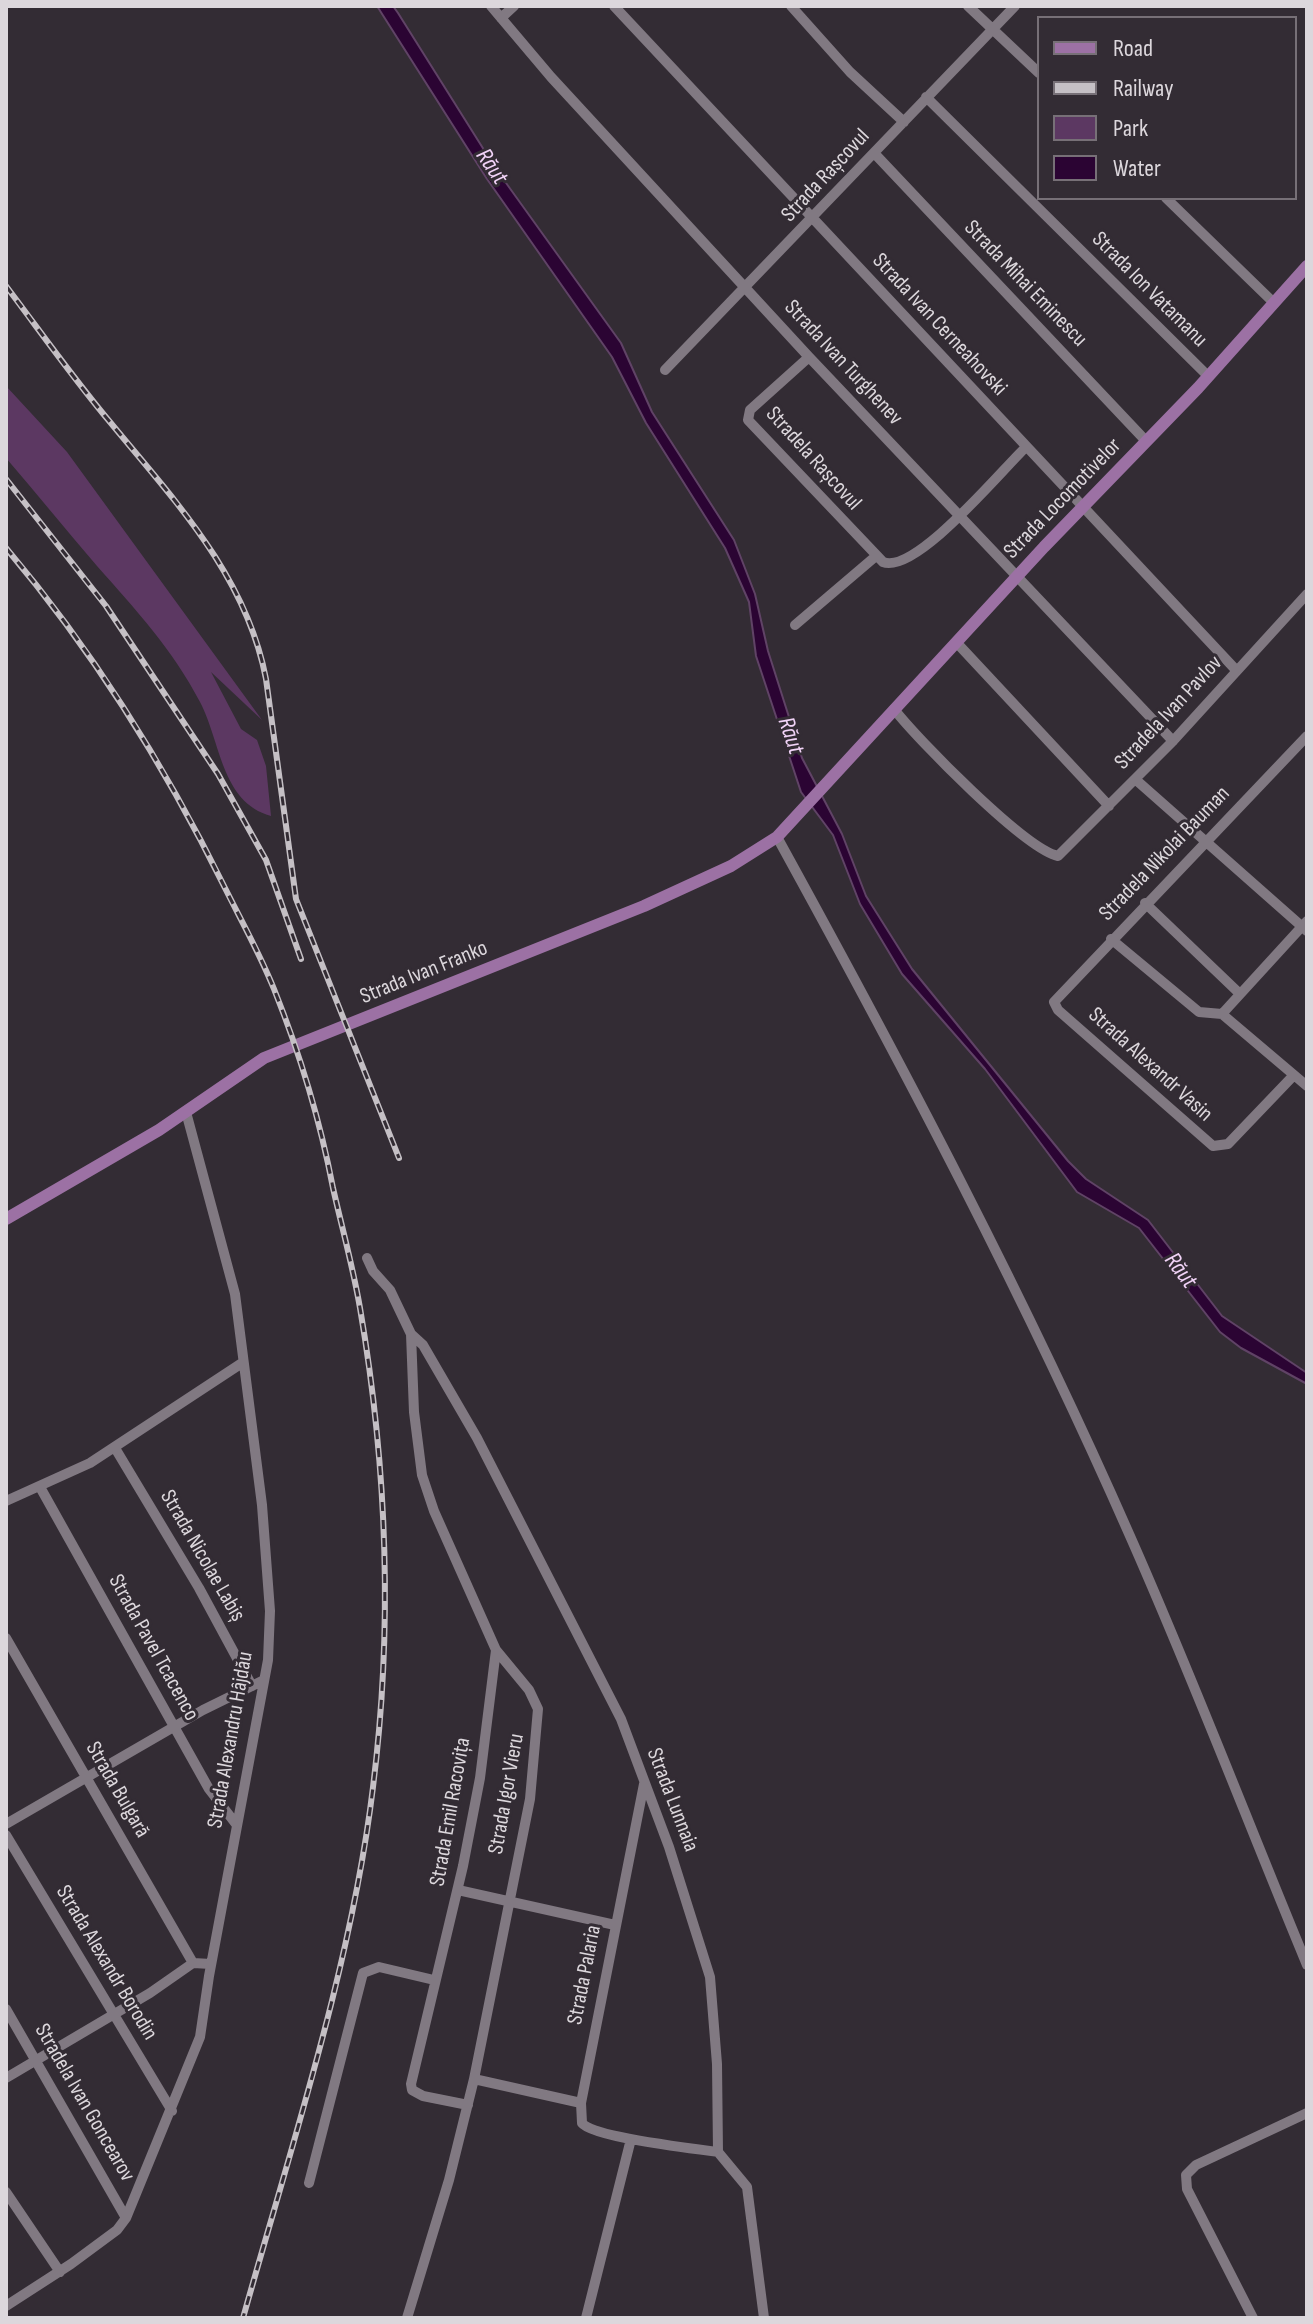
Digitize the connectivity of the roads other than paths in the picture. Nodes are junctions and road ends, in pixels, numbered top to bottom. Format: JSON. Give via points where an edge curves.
{"nodes":[{"id":1,"x":491,"y":6,"type":"edge"},
{"id":2,"x":514,"y":6,"type":"edge"},
{"id":3,"x":614,"y":6,"type":"edge"},
{"id":4,"x":791,"y":6,"type":"edge"},
{"id":5,"x":968,"y":6,"type":"edge"},
{"id":6,"x":1015,"y":6,"type":"edge"},
{"id":7,"x":501,"y":18,"type":"junction"},
{"id":8,"x":992,"y":29,"type":"junction"},
{"id":9,"x":1037,"y":71,"type":"edge"},
{"id":10,"x":926,"y":97,"type":"junction"},
{"id":11,"x":904,"y":122,"type":"junction"},
{"id":12,"x":875,"y":154,"type":"junction"},
{"id":13,"x":1168,"y":200,"type":"edge"},
{"id":14,"x":812,"y":220,"type":"junction"},
{"id":15,"x":1307,"y":266,"type":"edge"},
{"id":16,"x":746,"y":289,"type":"junction"},
{"id":17,"x":1273,"y":302,"type":"junction"},
{"id":18,"x":809,"y":357,"type":"junction"},
{"id":19,"x":665,"y":370,"type":"dead end"},
{"id":20,"x":1208,"y":376,"type":"junction"},
{"id":21,"x":1146,"y":441,"type":"junction"},
{"id":22,"x":1025,"y":448,"type":"junction"},
{"id":23,"x":1082,"y":507,"type":"junction"},
{"id":24,"x":960,"y":514,"type":"junction"},
{"id":25,"x":876,"y":556,"type":"junction"},
{"id":26,"x":1019,"y":575,"type":"junction"},
{"id":27,"x":1307,"y":594,"type":"edge"},
{"id":28,"x":795,"y":625,"type":"dead end"},
{"id":29,"x":956,"y":642,"type":"junction"},
{"id":30,"x":1236,"y":670,"type":"junction"},
{"id":31,"x":894,"y":709,"type":"junction"},
{"id":32,"x":1307,"y":736,"type":"edge"},
{"id":33,"x":1173,"y":741,"type":"junction"},
{"id":34,"x":847,"y":759,"type":"joint"},
{"id":35,"x":1135,"y":779,"type":"junction"},
{"id":36,"x":1109,"y":806,"type":"junction"},
{"id":37,"x":777,"y":837,"type":"junction"},
{"id":38,"x":1206,"y":840,"type":"junction"},
{"id":39,"x":1145,"y":903,"type":"junction"},
{"id":40,"x":1305,"y":926,"type":"edge"},
{"id":41,"x":1111,"y":939,"type":"junction"},
{"id":42,"x":1239,"y":993,"type":"junction"},
{"id":43,"x":1054,"y":1002,"type":"joint"},
{"id":44,"x":1222,"y":1014,"type":"junction"},
{"id":45,"x":1294,"y":1075,"type":"junction"},
{"id":46,"x":1307,"y":1086,"type":"edge"},
{"id":47,"x":186,"y":1112,"type":"junction"},
{"id":48,"x":6,"y":1219,"type":"edge"},
{"id":49,"x":367,"y":1258,"type":"dead end"},
{"id":50,"x":411,"y":1334,"type":"junction"},
{"id":51,"x":242,"y":1363,"type":"junction"},
{"id":52,"x":115,"y":1448,"type":"junction"},
{"id":53,"x":40,"y":1487,"type":"junction"},
{"id":54,"x":6,"y":1501,"type":"edge"},
{"id":55,"x":6,"y":1638,"type":"edge"},
{"id":56,"x":496,"y":1650,"type":"junction"},
{"id":57,"x":264,"y":1680,"type":"junction"},
{"id":58,"x":252,"y":1686,"type":"junction"},
{"id":59,"x":174,"y":1727,"type":"junction"},
{"id":60,"x":86,"y":1777,"type":"junction"},
{"id":61,"x":644,"y":1784,"type":"junction"},
{"id":62,"x":6,"y":1824,"type":"edge"},
{"id":63,"x":236,"y":1824,"type":"junction"},
{"id":64,"x":6,"y":1835,"type":"edge"},
{"id":65,"x":458,"y":1890,"type":"junction"},
{"id":66,"x":508,"y":1901,"type":"junction"},
{"id":67,"x":615,"y":1925,"type":"junction"},
{"id":68,"x":193,"y":1963,"type":"junction"},
{"id":69,"x":211,"y":1964,"type":"junction"},
{"id":70,"x":1307,"y":1965,"type":"edge"},
{"id":71,"x":434,"y":1980,"type":"junction"},
{"id":72,"x":6,"y":2009,"type":"edge"},
{"id":73,"x":112,"y":2013,"type":"junction"},
{"id":74,"x":35,"y":2060,"type":"junction"},
{"id":75,"x":6,"y":2078,"type":"edge"},
{"id":76,"x":474,"y":2079,"type":"junction"},
{"id":77,"x":581,"y":2103,"type":"junction"},
{"id":78,"x":468,"y":2105,"type":"junction"},
{"id":79,"x":172,"y":2111,"type":"junction"},
{"id":80,"x":1307,"y":2113,"type":"edge"},
{"id":81,"x":631,"y":2139,"type":"junction"},
{"id":82,"x":718,"y":2152,"type":"junction"},
{"id":83,"x":309,"y":2183,"type":"dead end"},
{"id":84,"x":6,"y":2192,"type":"edge"},
{"id":85,"x":126,"y":2218,"type":"junction"},
{"id":86,"x":60,"y":2272,"type":"junction"},
{"id":87,"x":6,"y":2306,"type":"edge"},
{"id":88,"x":407,"y":2318,"type":"edge"},
{"id":89,"x":586,"y":2318,"type":"edge"},
{"id":90,"x":764,"y":2318,"type":"edge"},
{"id":91,"x":1253,"y":2318,"type":"edge"}],
"edges":[{"from":1,"to":7,"type":"street","name":"Strada Ivan Turghenev"},
{"from":2,"to":7,"type":"street"},
{"from":3,"to":14,"type":"street","name":"Strada Ivan Cerneahovski"},
{"from":4,"to":11,"type":"street"},
{"from":5,"to":8,"type":"street"},
{"from":6,"to":8,"type":"street","name":"Strada Rașcovul"},
{"from":7,"to":16,"type":"street","name":"Strada Ivan Turghenev"},
{"from":8,"to":9,"type":"street"},
{"from":8,"to":10,"type":"street","name":"Strada Rașcovul"},
{"from":10,"to":11,"type":"street","name":"Strada Rașcovul"},
{"from":10,"to":20,"type":"street","name":"Strada Ion Vatamanu"},
{"from":11,"to":12,"type":"street","name":"Strada Rașcovul"},
{"from":12,"to":14,"type":"street","name":"Strada Rașcovul"},
{"from":12,"to":21,"type":"street","name":"Strada Mihai Eminescu"},
{"from":13,"to":17,"type":"street"},
{"from":14,"to":16,"type":"street","name":"Strada Rașcovul"},
{"from":14,"to":22,"type":"street","name":"Strada Ivan Cerneahovski"},
{"from":15,"to":17,"type":"main road","name":"Strada Locomotivelor"},
{"from":16,"to":18,"type":"street","name":"Strada Ivan Turghenev"},
{"from":16,"to":19,"type":"street","name":"Strada Rașcovul"},
{"from":17,"to":20,"type":"main road","name":"Strada Locomotivelor"},
{"from":18,"to":24,"type":"street","name":"Strada Ivan Turghenev"},
{"from":18,"to":25,"type":"street","name":"Stradela Rașcovul","via":[[750,410],[748,420]]},
{"from":20,"to":21,"type":"main road","name":"Strada Locomotivelor"},
{"from":21,"to":23,"type":"main road","name":"Strada Locomotivelor"},
{"from":22,"to":23,"type":"street","name":"Strada Ivan Cerneahovski"},
{"from":22,"to":24,"type":"street"},
{"from":23,"to":26,"type":"main road","name":"Strada Locomotivelor"},
{"from":23,"to":30,"type":"street","name":"Strada Ivan Cerneahovski"},
{"from":24,"to":25,"type":"street","via":[[905,562],[889,565]]},
{"from":24,"to":26,"type":"street","name":"Strada Ivan Turghenev"},
{"from":25,"to":28,"type":"street"},
{"from":26,"to":29,"type":"main road","name":"Strada Locomotivelor"},
{"from":26,"to":33,"type":"street","name":"Strada Ivan Turghenev"},
{"from":27,"to":30,"type":"street","name":"Stradela Ivan Pavlov"},
{"from":29,"to":31,"type":"main road","name":"Strada Locomotivelor"},
{"from":29,"to":36,"type":"street"},
{"from":30,"to":33,"type":"street","name":"Stradela Ivan Pavlov"},
{"from":31,"to":34,"type":"main road","name":"Strada Locomotivelor"},
{"from":31,"to":36,"type":"street","name":"Stradela Ivan Pavlov","via":[[985,802],[1058,856]]},
{"from":32,"to":38,"type":"street","name":"Stradela Nikolai Bauman"},
{"from":33,"to":35,"type":"street","name":"Stradela Ivan Pavlov"},
{"from":34,"to":37,"type":"main road","name":"Strada Ivan Franko"},
{"from":35,"to":36,"type":"street","name":"Stradela Ivan Pavlov"},
{"from":35,"to":38,"type":"street"},
{"from":37,"to":47,"type":"main road","name":"Strada Ivan Franko","via":[[731,866],[644,906],[264,1058]]},
{"from":37,"to":70,"type":"street","via":[[1011,1279],[1131,1537]]},
{"from":38,"to":39,"type":"street","name":"Stradela Nikolai Bauman"},
{"from":38,"to":40,"type":"street"},
{"from":39,"to":41,"type":"street","name":"Stradela Nikolai Bauman"},
{"from":39,"to":42,"type":"street"},
{"from":40,"to":42,"type":"street"},
{"from":41,"to":43,"type":"street","name":"Stradela Nikolai Bauman"},
{"from":41,"to":44,"type":"street","via":[[1199,1012]]},
{"from":42,"to":44,"type":"street"},
{"from":43,"to":45,"type":"street","name":"Strada Alexandr Vasin","via":[[1213,1146],[1228,1144]]},
{"from":44,"to":45,"type":"street"},
{"from":45,"to":46,"type":"street"},
{"from":47,"to":48,"type":"main road","name":"Strada Ivan Franko"},
{"from":47,"to":51,"type":"street","name":"Strada Alexandru Hâjdău","via":[[225,1248]]},
{"from":49,"to":50,"type":"street","name":"Strada Igor Vieru"},
{"from":50,"to":56,"type":"street","name":"Strada Igor Vieru","via":[[422,1475]]},
{"from":50,"to":61,"type":"street","name":"Strada Lunnaia","via":[[423,1345],[524,1527],[621,1719]]},
{"from":51,"to":52,"type":"street"},
{"from":51,"to":57,"type":"street","name":"Strada Alexandru Hâjdău","via":[[258,1457],[268,1570]]},
{"from":52,"to":53,"type":"street"},
{"from":52,"to":58,"type":"street","name":"Strada Nicolae Labiș"},
{"from":53,"to":54,"type":"street"},
{"from":53,"to":59,"type":"street","name":"Strada Pavel Tcacenco"},
{"from":55,"to":60,"type":"street","name":"Strada Bulgară"},
{"from":56,"to":65,"type":"street","name":"Strada Emil Racovița","via":[[480,1778]]},
{"from":56,"to":66,"type":"street","name":"Strada Igor Vieru","via":[[538,1709],[530,1799]]},
{"from":57,"to":58,"type":"street"},
{"from":57,"to":63,"type":"street","name":"Strada Alexandru Hâjdău"},
{"from":58,"to":59,"type":"street"},
{"from":59,"to":60,"type":"street"},
{"from":59,"to":63,"type":"street","name":"Strada Pavel Tcacenco"},
{"from":60,"to":62,"type":"street"},
{"from":60,"to":68,"type":"street","name":"Strada Bulgară"},
{"from":61,"to":67,"type":"street","name":"Strada Palaria"},
{"from":61,"to":82,"type":"street","name":"Strada Lunnaia","via":[[710,1977]]},
{"from":63,"to":69,"type":"street","name":"Strada Alexandru Hâjdău"},
{"from":64,"to":73,"type":"street","name":"Strada Alexandr Borodin"},
{"from":65,"to":66,"type":"street"},
{"from":65,"to":71,"type":"street","name":"Strada Emil Racovița"},
{"from":66,"to":67,"type":"street"},
{"from":66,"to":76,"type":"street","name":"Strada Igor Vieru"},
{"from":67,"to":77,"type":"street","name":"Strada Palaria"},
{"from":68,"to":69,"type":"street"},
{"from":68,"to":73,"type":"street"},
{"from":69,"to":79,"type":"street","name":"Strada Alexandru Hâjdău","via":[[204,2024]]},
{"from":71,"to":78,"type":"street","name":"Strada Emil Racovița","via":[[412,2090]]},
{"from":71,"to":83,"type":"street","via":[[379,1967],[363,1973]]},
{"from":72,"to":74,"type":"street","name":"Stradela Ivan Goncearov"},
{"from":73,"to":74,"type":"street"},
{"from":73,"to":79,"type":"street","name":"Strada Alexandr Borodin"},
{"from":74,"to":75,"type":"street"},
{"from":74,"to":85,"type":"street","name":"Stradela Ivan Goncearov"},
{"from":76,"to":77,"type":"street"},
{"from":76,"to":78,"type":"street","name":"Strada Igor Vieru"},
{"from":77,"to":81,"type":"street","via":[[586,2129]]},
{"from":78,"to":88,"type":"street","name":"Strada Igor Vieru"},
{"from":79,"to":85,"type":"street","name":"Strada Alexandru Hâjdău"},
{"from":80,"to":91,"type":"street","via":[[1196,2165],[1186,2175],[1187,2189]]},
{"from":81,"to":82,"type":"street"},
{"from":81,"to":89,"type":"street"},
{"from":82,"to":90,"type":"street","via":[[747,2187]]},
{"from":84,"to":86,"type":"street"},
{"from":85,"to":86,"type":"street","name":"Strada Alexandru Hâjdău"},
{"from":86,"to":87,"type":"street","name":"Strada Alexandru Hâjdău"}]}
